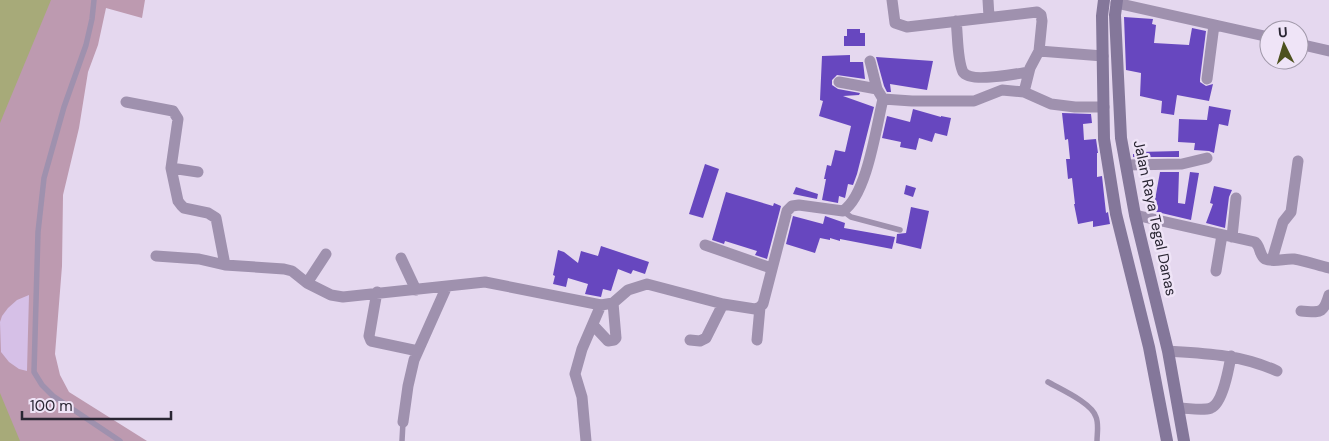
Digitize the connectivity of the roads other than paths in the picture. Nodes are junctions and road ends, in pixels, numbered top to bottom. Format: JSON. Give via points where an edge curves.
{"nodes":[{"id":1,"x":94,"y":0,"type":"edge"},
{"id":2,"x":892,"y":0,"type":"edge"},
{"id":3,"x":988,"y":0,"type":"edge"},
{"id":4,"x":1113,"y":1,"type":"edge"},
{"id":5,"x":989,"y":17,"type":"junction"},
{"id":6,"x":956,"y":21,"type":"junction"},
{"id":7,"x":1214,"y":25,"type":"junction"},
{"id":8,"x":1259,"y":35,"type":"edge"},
{"id":9,"x":1309,"y":46,"type":"edge"},
{"id":10,"x":1329,"y":50,"type":"edge"},
{"id":11,"x":1039,"y":52,"type":"junction"},
{"id":12,"x":1102,"y":56,"type":"junction"},
{"id":13,"x":870,"y":61,"type":"dead end"},
{"id":14,"x":1028,"y":72,"type":"junction"},
{"id":15,"x":1207,"y":79,"type":"dead end"},
{"id":16,"x":839,"y":82,"type":"dead end"},
{"id":17,"x":1024,"y":92,"type":"junction"},
{"id":18,"x":880,"y":94,"type":"junction"},
{"id":19,"x":126,"y":102,"type":"dead end"},
{"id":20,"x":1104,"y":107,"type":"junction"},
{"id":21,"x":1207,"y":158,"type":"dead end"},
{"id":22,"x":1298,"y":161,"type":"dead end"},
{"id":23,"x":1126,"y":165,"type":"junction"},
{"id":24,"x":171,"y":168,"type":"junction"},
{"id":25,"x":198,"y":172,"type":"dead end"},
{"id":26,"x":1236,"y":198,"type":"dead end"},
{"id":27,"x":843,"y":211,"type":"junction"},
{"id":28,"x":1135,"y":215,"type":"junction"},
{"id":29,"x":900,"y":230,"type":"dead end"},
{"id":30,"x":1227,"y":236,"type":"junction"},
{"id":31,"x":705,"y":245,"type":"dead end"},
{"id":32,"x":326,"y":254,"type":"dead end"},
{"id":33,"x":156,"y":256,"type":"dead end"},
{"id":34,"x":401,"y":258,"type":"dead end"},
{"id":35,"x":1272,"y":260,"type":"junction"},
{"id":36,"x":225,"y":266,"type":"junction"},
{"id":37,"x":771,"y":268,"type":"junction"},
{"id":38,"x":1329,"y":268,"type":"edge"},
{"id":39,"x":1216,"y":271,"type":"dead end"},
{"id":40,"x":307,"y":283,"type":"junction"},
{"id":41,"x":447,"y":286,"type":"junction"},
{"id":42,"x":416,"y":290,"type":"junction"},
{"id":43,"x":377,"y":292,"type":"junction"},
{"id":44,"x":1329,"y":295,"type":"edge"},
{"id":45,"x":607,"y":304,"type":"junction"},
{"id":46,"x":723,"y":304,"type":"junction"},
{"id":47,"x":760,"y":307,"type":"junction"},
{"id":48,"x":1301,"y":311,"type":"dead end"},
{"id":49,"x":594,"y":325,"type":"junction"},
{"id":50,"x":690,"y":340,"type":"dead end"},
{"id":51,"x":757,"y":340,"type":"dead end"},
{"id":52,"x":418,"y":351,"type":"junction"},
{"id":53,"x":1168,"y":351,"type":"junction"},
{"id":54,"x":1231,"y":356,"type":"junction"},
{"id":55,"x":1277,"y":371,"type":"dead end"},
{"id":56,"x":1048,"y":382,"type":"dead end"},
{"id":57,"x":1179,"y":408,"type":"junction"},
{"id":58,"x":403,"y":422,"type":"joint"},
{"id":59,"x":120,"y":441,"type":"edge"},
{"id":60,"x":402,"y":441,"type":"edge"},
{"id":61,"x":586,"y":441,"type":"edge"},
{"id":62,"x":1097,"y":441,"type":"edge"},
{"id":63,"x":1167,"y":441,"type":"edge"},
{"id":64,"x":1184,"y":441,"type":"edge"}],
"edges":[{"from":1,"to":59,"type":"lane","via":[[86,45],[44,178],[38,232],[34,372],[53,396]]},
{"from":2,"to":6,"type":"street","via":[[893,20],[900,26]]},
{"from":3,"to":5,"type":"street"},
{"from":4,"to":7,"type":"street"},
{"from":4,"to":12,"type":"street","via":[[1102,16]]},
{"from":4,"to":23,"type":"street","name":"Jalan Raya Tegal Danas","via":[[1121,138]]},
{"from":5,"to":6,"type":"street"},
{"from":5,"to":11,"type":"street","via":[[1037,12],[1042,21]]},
{"from":6,"to":14,"type":"street","via":[[961,63],[966,75],[982,77]]},
{"from":7,"to":8,"type":"street"},
{"from":7,"to":15,"type":"street"},
{"from":9,"to":10,"type":"street"},
{"from":11,"to":12,"type":"street"},
{"from":11,"to":14,"type":"street"},
{"from":12,"to":20,"type":"street"},
{"from":13,"to":18,"type":"street"},
{"from":14,"to":17,"type":"street"},
{"from":16,"to":18,"type":"street"},
{"from":17,"to":18,"type":"street","via":[[1002,90],[974,101],[960,102]]},
{"from":17,"to":20,"type":"street","via":[[1051,104],[1075,108]]},
{"from":18,"to":27,"type":"street","via":[[864,178],[848,208]]},
{"from":19,"to":24,"type":"street","via":[[173,111],[176,115]]},
{"from":20,"to":63,"type":"street","via":[[1104,138],[1116,214]]},
{"from":21,"to":23,"type":"street","via":[[1182,164]]},
{"from":22,"to":35,"type":"street","via":[[1291,212],[1283,222]]},
{"from":23,"to":28,"type":"street","name":"Jalan Raya Tegal Danas"},
{"from":24,"to":25,"type":"street"},
{"from":24,"to":36,"type":"street","via":[[181,206],[216,218]]},
{"from":26,"to":30,"type":"street"},
{"from":27,"to":29,"type":"lane","via":[[851,217]]},
{"from":27,"to":37,"type":"street","via":[[792,206],[787,211]]},
{"from":28,"to":30,"type":"street"},
{"from":28,"to":53,"type":"street","name":"Jalan Raya Tegal Danas"},
{"from":30,"to":35,"type":"street","via":[[1256,242],[1264,258]]},
{"from":30,"to":39,"type":"street"},
{"from":31,"to":37,"type":"street"},
{"from":32,"to":40,"type":"street"},
{"from":33,"to":36,"type":"street","via":[[199,259]]},
{"from":34,"to":42,"type":"street"},
{"from":35,"to":38,"type":"street","via":[[1291,259]]},
{"from":36,"to":40,"type":"street","via":[[284,269]]},
{"from":37,"to":47,"type":"street"},
{"from":40,"to":43,"type":"street","via":[[342,297]]},
{"from":41,"to":42,"type":"street"},
{"from":41,"to":45,"type":"street","via":[[485,282]]},
{"from":41,"to":52,"type":"street"},
{"from":42,"to":43,"type":"street"},
{"from":43,"to":52,"type":"street","via":[[368,336],[371,341]]},
{"from":44,"to":48,"type":"street","via":[[1325,308],[1320,311]]},
{"from":45,"to":46,"type":"street","via":[[628,290],[647,284]]},
{"from":45,"to":49,"type":"street"},
{"from":45,"to":49,"type":"street","via":[[616,338],[608,341]]},
{"from":46,"to":47,"type":"street"},
{"from":46,"to":50,"type":"street","via":[[706,338]]},
{"from":47,"to":51,"type":"street"},
{"from":49,"to":61,"type":"street","via":[[582,349],[575,374],[582,397]]},
{"from":52,"to":58,"type":"street","via":[[408,386]]},
{"from":53,"to":54,"type":"street"},
{"from":53,"to":57,"type":"street","name":"Jalan Raya Tegal Danas"},
{"from":54,"to":55,"type":"street"},
{"from":54,"to":57,"type":"street","via":[[1224,388],[1214,407]]},
{"from":56,"to":62,"type":"lane","via":[[1093,412],[1097,420]]},
{"from":57,"to":64,"type":"street","name":"Jalan Raya Tegal Danas"},
{"from":58,"to":60,"type":"lane"}]}
